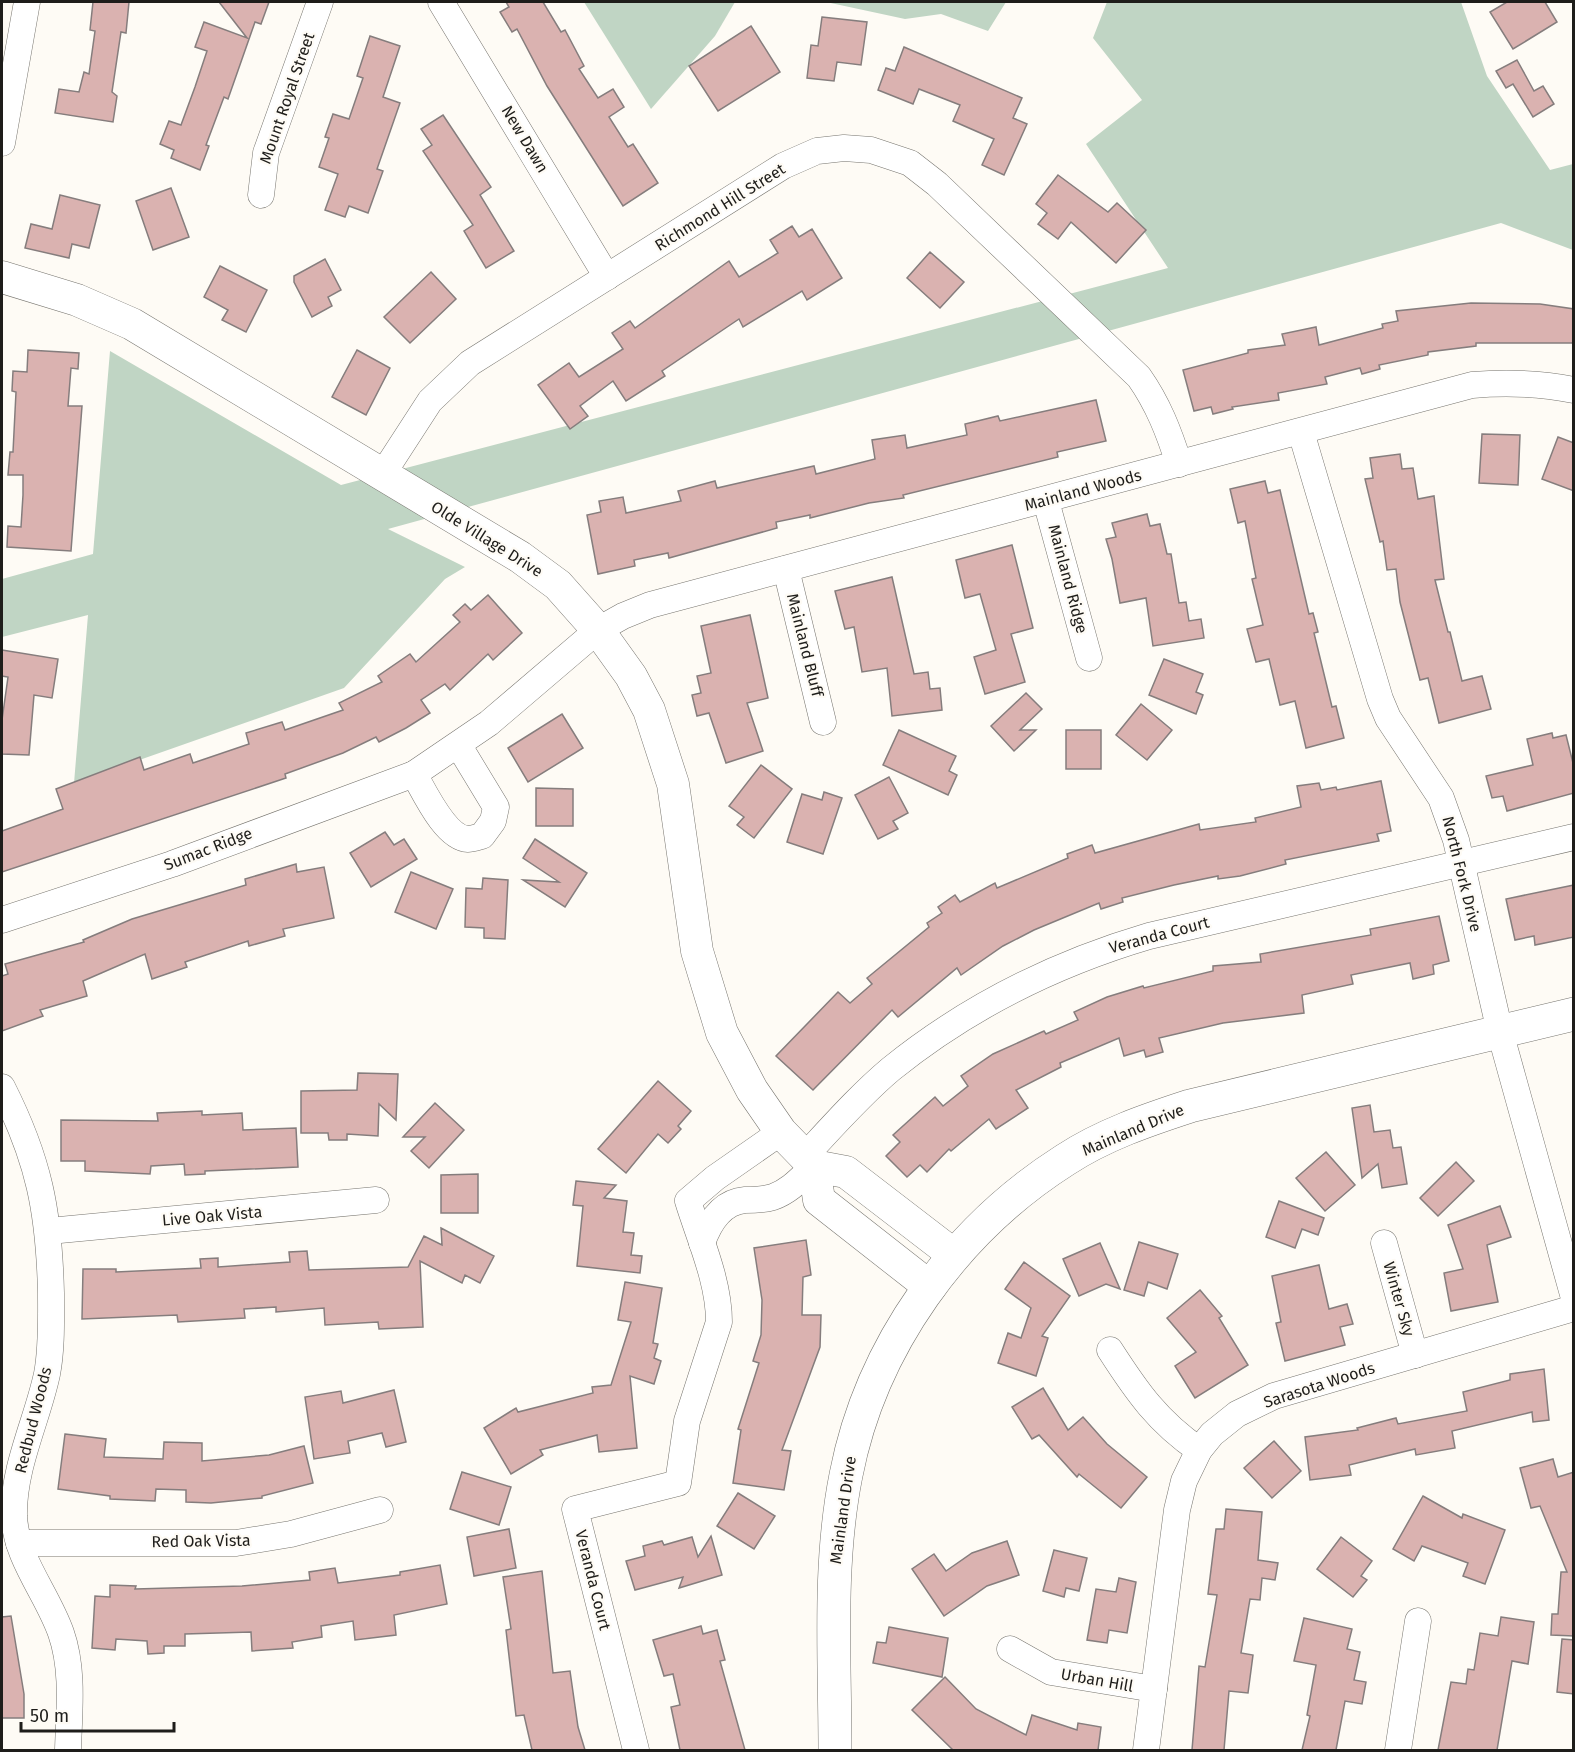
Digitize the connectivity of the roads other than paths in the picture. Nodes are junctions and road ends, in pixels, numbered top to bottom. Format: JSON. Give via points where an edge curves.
{"nodes":[{"id":1,"x":27,"y":2,"type":"edge"},
{"id":2,"x":320,"y":2,"type":"edge"},
{"id":3,"x":441,"y":2,"type":"edge"},
{"id":4,"x":2,"y":143,"type":"edge"},
{"id":5,"x":261,"y":195,"type":"dead end"},
{"id":6,"x":2,"y":277,"type":"edge"},
{"id":7,"x":607,"y":277,"type":"junction"},
{"id":8,"x":1574,"y":390,"type":"edge"},
{"id":9,"x":1301,"y":432,"type":"junction"},
{"id":10,"x":1179,"y":464,"type":"junction"},
{"id":11,"x":382,"y":475,"type":"junction"},
{"id":12,"x":1046,"y":501,"type":"junction"},
{"id":13,"x":786,"y":569,"type":"junction"},
{"id":14,"x":598,"y":630,"type":"junction"},
{"id":15,"x":1089,"y":658,"type":"dead end"},
{"id":16,"x":824,"y":722,"type":"dead end"},
{"id":17,"x":459,"y":746,"type":"junction"},
{"id":18,"x":414,"y":774,"type":"junction"},
{"id":19,"x":1574,"y":837,"type":"edge"},
{"id":20,"x":1461,"y":864,"type":"junction"},
{"id":21,"x":2,"y":920,"type":"edge"},
{"id":22,"x":1574,"y":1014,"type":"edge"},
{"id":23,"x":1500,"y":1032,"type":"junction"},
{"id":24,"x":2,"y":1087,"type":"edge"},
{"id":25,"x":781,"y":1132,"type":"junction"},
{"id":26,"x":809,"y":1161,"type":"junction"},
{"id":27,"x":376,"y":1200,"type":"dead end"},
{"id":28,"x":49,"y":1231,"type":"junction"},
{"id":29,"x":702,"y":1243,"type":"junction"},
{"id":30,"x":1384,"y":1243,"type":"dead end"},
{"id":31,"x":954,"y":1255,"type":"junction"},
{"id":32,"x":930,"y":1287,"type":"junction"},
{"id":33,"x":1574,"y":1298,"type":"edge"},
{"id":34,"x":1574,"y":1308,"type":"edge"},
{"id":35,"x":1110,"y":1350,"type":"dead end"},
{"id":36,"x":1415,"y":1355,"type":"junction"},
{"id":37,"x":1199,"y":1450,"type":"junction"},
{"id":38,"x":380,"y":1510,"type":"dead end"},
{"id":39,"x":19,"y":1543,"type":"junction"},
{"id":40,"x":1418,"y":1621,"type":"dead end"},
{"id":41,"x":1010,"y":1649,"type":"dead end"},
{"id":42,"x":1154,"y":1689,"type":"junction"},
{"id":43,"x":68,"y":1750,"type":"edge"},
{"id":44,"x":636,"y":1750,"type":"edge"},
{"id":45,"x":835,"y":1750,"type":"edge"},
{"id":46,"x":1146,"y":1750,"type":"edge"},
{"id":47,"x":1398,"y":1750,"type":"edge"}],
"edges":[{"from":1,"to":4,"type":"street"},
{"from":2,"to":5,"type":"street","name":"Mount Royal Street","via":[[266,153]]},
{"from":3,"to":7,"type":"street","name":"New Dawn"},
{"from":6,"to":11,"type":"street","name":"Olde Village Drive","via":[[77,300],[132,324]]},
{"from":7,"to":10,"type":"street","name":"Richmond Hill Street","via":[[783,166],[817,151],[862,149],[897,158],[937,184],[1131,368],[1153,397]]},
{"from":7,"to":11,"type":"street","name":"Richmond Hill Street","via":[[492,348],[449,381],[404,437]]},
{"from":8,"to":9,"type":"street","name":"Mainland Woods","via":[[1509,382],[1472,385]]},
{"from":9,"to":10,"type":"street","name":"Mainland Woods"},
{"from":9,"to":20,"type":"street","name":"North Fork Drive","via":[[1380,699],[1388,718],[1441,798]]},
{"from":10,"to":12,"type":"street","name":"Mainland Woods"},
{"from":11,"to":14,"type":"street","name":"Olde Village Drive","via":[[520,557],[558,585]]},
{"from":12,"to":13,"type":"street","name":"Mainland Woods"},
{"from":12,"to":15,"type":"street","name":"Mainland Ridge"},
{"from":13,"to":14,"type":"street","name":"Mainland Woods","via":[[650,605]]},
{"from":13,"to":16,"type":"street","name":"Mainland Bluff"},
{"from":14,"to":17,"type":"street","name":"Sumac Ridge"},
{"from":14,"to":25,"type":"street","name":"Olde Village Drive","via":[[631,676],[662,747],[673,784],[697,951],[722,1033],[752,1090]]},
{"from":17,"to":18,"type":"street","name":"Sumac Ridge"},
{"from":17,"to":18,"type":"street","via":[[496,807],[493,821],[482,836],[466,839],[451,830]]},
{"from":18,"to":21,"type":"street","name":"Sumac Ridge","via":[[172,864]]},
{"from":19,"to":20,"type":"street","name":"Veranda Court"},
{"from":20,"to":23,"type":"street","name":"North Fork Drive"},
{"from":20,"to":26,"type":"street","name":"Veranda Court","via":[[1149,936],[1045,972],[968,1014],[917,1050],[863,1095]]},
{"from":22,"to":23,"type":"main road","name":"Mainland Drive"},
{"from":23,"to":31,"type":"main road","name":"Mainland Drive","via":[[1190,1106],[1109,1136],[1066,1159],[1017,1193]]},
{"from":23,"to":33,"type":"street","name":"North Fork Drive"},
{"from":24,"to":28,"type":"street","name":"Redbud Woods","via":[[41,1185]]},
{"from":25,"to":26,"type":"street","name":"Olde Village Drive"},
{"from":25,"to":29,"type":"street","name":"Veranda Court","via":[[688,1201]]},
{"from":26,"to":29,"type":"street","name":"Veranda Court","via":[[782,1193],[759,1201],[729,1204],[707,1227]]},
{"from":26,"to":31,"type":"street","via":[[846,1172]]},
{"from":26,"to":32,"type":"street","via":[[819,1200]]},
{"from":27,"to":28,"type":"street","name":"Live Oak Vista"},
{"from":28,"to":39,"type":"street","name":"Redbud Woods","via":[[50,1342],[47,1373],[15,1490],[14,1517]]},
{"from":29,"to":44,"type":"street","name":"Veranda Court","via":[[719,1322],[687,1421],[678,1483],[575,1509]]},
{"from":30,"to":36,"type":"street","name":"Winter Sky"},
{"from":31,"to":32,"type":"main road","name":"Mainland Drive"},
{"from":32,"to":45,"type":"main road","name":"Mainland Drive","via":[[877,1378],[857,1426],[845,1476],[835,1565]]},
{"from":34,"to":36,"type":"street","name":"Sarasota Woods"},
{"from":35,"to":37,"type":"street","via":[[1138,1394],[1164,1424]]},
{"from":36,"to":37,"type":"street","name":"Sarasota Woods","via":[[1274,1396],[1237,1414]]},
{"from":37,"to":42,"type":"street","name":"Sarasota Woods","via":[[1184,1481],[1177,1510]]},
{"from":38,"to":39,"type":"street","name":"Red Oak Vista","via":[[255,1541]]},
{"from":39,"to":43,"type":"street","name":"Redbud Woods","via":[[66,1652]]},
{"from":40,"to":47,"type":"street"},
{"from":41,"to":42,"type":"street","name":"Urban Hill","via":[[1051,1672]]},
{"from":42,"to":46,"type":"street","name":"Sarasota Woods"}]}
